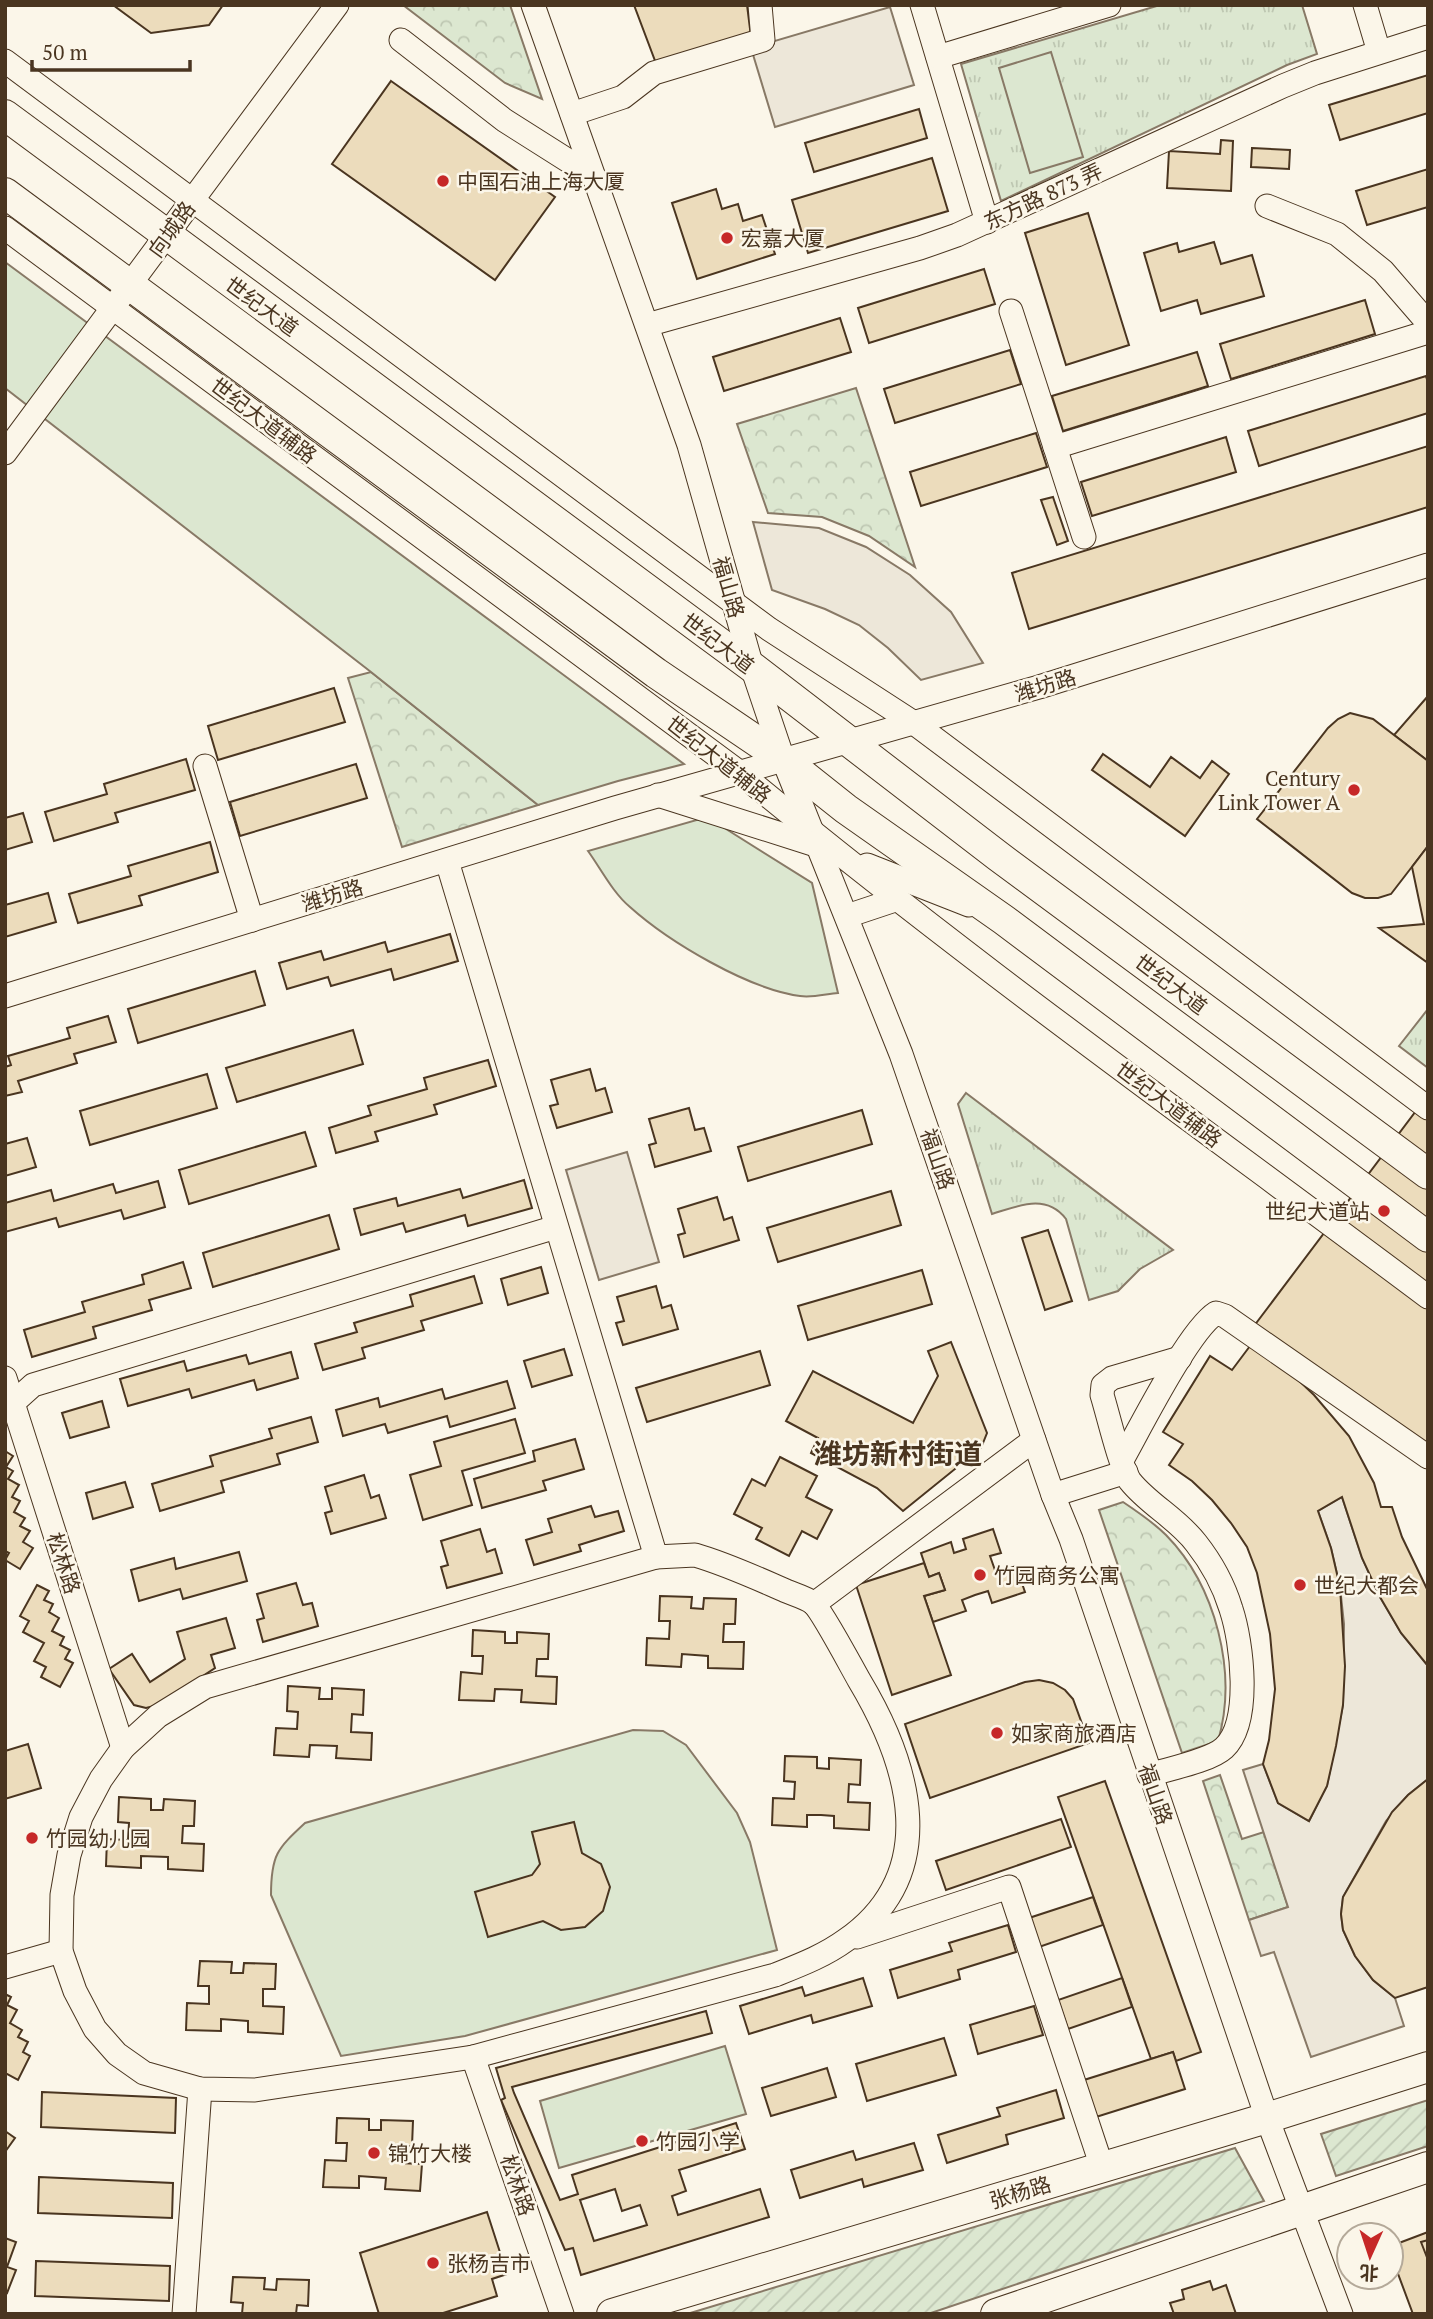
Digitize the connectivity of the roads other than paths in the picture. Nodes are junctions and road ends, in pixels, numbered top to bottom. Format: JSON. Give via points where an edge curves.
{"nodes":[{"id":1,"x":337,"y":5,"type":"edge"},
{"id":2,"x":533,"y":5,"type":"edge"},
{"id":3,"x":760,"y":5,"type":"edge"},
{"id":4,"x":922,"y":5,"type":"edge"},
{"id":5,"x":1109,"y":5,"type":"edge"},
{"id":6,"x":1365,"y":5,"type":"edge"},
{"id":7,"x":1428,"y":37,"type":"edge"},
{"id":8,"x":401,"y":40,"type":"dead end"},
{"id":9,"x":1379,"y":52,"type":"junction"},
{"id":10,"x":937,"y":57,"type":"junction"},
{"id":11,"x":5,"y":61,"type":"edge"},
{"id":12,"x":572,"y":114,"type":"junction"},
{"id":13,"x":5,"y":115,"type":"edge"},
{"id":14,"x":594,"y":177,"type":"junction"},
{"id":15,"x":5,"y":193,"type":"edge"},
{"id":16,"x":191,"y":200,"type":"junction"},
{"id":17,"x":1267,"y":206,"type":"dead end"},
{"id":18,"x":987,"y":222,"type":"junction"},
{"id":19,"x":5,"y":228,"type":"edge"},
{"id":20,"x":165,"y":235,"type":"junction"},
{"id":21,"x":122,"y":297,"type":"junction"},
{"id":22,"x":1011,"y":311,"type":"dead end"},
{"id":23,"x":1428,"y":323,"type":"edge"},
{"id":24,"x":647,"y":325,"type":"junction"},
{"id":25,"x":1428,"y":332,"type":"edge"},
{"id":26,"x":1055,"y":447,"type":"junction"},
{"id":27,"x":5,"y":453,"type":"edge"},
{"id":28,"x":1084,"y":537,"type":"dead end"},
{"id":29,"x":1428,"y":565,"type":"edge"},
{"id":30,"x":734,"y":603,"type":"junction"},
{"id":31,"x":752,"y":667,"type":"junction"},
{"id":32,"x":914,"y":723,"type":"junction"},
{"id":33,"x":848,"y":741,"type":"junction"},
{"id":34,"x":783,"y":759,"type":"junction"},
{"id":35,"x":205,"y":766,"type":"dead end"},
{"id":36,"x":739,"y":772,"type":"junction"},
{"id":37,"x":658,"y":795,"type":"junction"},
{"id":38,"x":823,"y":844,"type":"junction"},
{"id":39,"x":447,"y":861,"type":"junction"},
{"id":40,"x":898,"y":899,"type":"junction"},
{"id":41,"x":847,"y":916,"type":"junction"},
{"id":42,"x":251,"y":920,"type":"junction"},
{"id":43,"x":1004,"y":920,"type":"junction"},
{"id":44,"x":5,"y":996,"type":"edge"},
{"id":45,"x":1428,"y":1108,"type":"edge"},
{"id":46,"x":1428,"y":1174,"type":"edge"},
{"id":47,"x":556,"y":1227,"type":"junction"},
{"id":48,"x":1428,"y":1237,"type":"edge"},
{"id":49,"x":1428,"y":1297,"type":"edge"},
{"id":50,"x":1180,"y":1358,"type":"junction"},
{"id":51,"x":5,"y":1378,"type":"edge"},
{"id":52,"x":9,"y":1404,"type":"edge"},
{"id":53,"x":1034,"y":1440,"type":"junction"},
{"id":54,"x":1428,"y":1457,"type":"edge"},
{"id":55,"x":1124,"y":1466,"type":"junction"},
{"id":56,"x":1053,"y":1495,"type":"junction"},
{"id":57,"x":656,"y":1557,"type":"junction"},
{"id":58,"x":814,"y":1604,"type":"junction"},
{"id":59,"x":123,"y":1748,"type":"junction"},
{"id":60,"x":1149,"y":1775,"type":"junction"},
{"id":61,"x":847,"y":1940,"type":"junction"},
{"id":62,"x":61,"y":1951,"type":"junction"},
{"id":63,"x":5,"y":1967,"type":"edge"},
{"id":64,"x":473,"y":2057,"type":"junction"},
{"id":65,"x":1428,"y":2067,"type":"edge"},
{"id":66,"x":200,"y":2089,"type":"junction"},
{"id":67,"x":1267,"y":2118,"type":"junction"},
{"id":68,"x":1428,"y":2166,"type":"edge"},
{"id":69,"x":1102,"y":2167,"type":"junction"},
{"id":70,"x":1303,"y":2209,"type":"junction"},
{"id":71,"x":184,"y":2314,"type":"edge"},
{"id":72,"x":562,"y":2314,"type":"edge"},
{"id":73,"x":612,"y":2314,"type":"edge"},
{"id":74,"x":996,"y":2314,"type":"edge"},
{"id":75,"x":1341,"y":2314,"type":"edge"}],
"edges":[{"from":1,"to":16,"type":"street","name":"向城路"},
{"from":2,"to":12,"type":"street","name":"福山路"},
{"from":3,"to":12,"type":"street","via":[[763,40],[654,74],[623,97]]},
{"from":4,"to":10,"type":"street"},
{"from":5,"to":10,"type":"street"},
{"from":6,"to":9,"type":"street"},
{"from":7,"to":9,"type":"street","name":"东方路 873 弄"},
{"from":8,"to":14,"type":"street","via":[[504,120]]},
{"from":9,"to":18,"type":"street","name":"东方路 873 弄","via":[[1283,86]]},
{"from":10,"to":18,"type":"street"},
{"from":11,"to":16,"type":"street"},
{"from":12,"to":14,"type":"street","name":"福山路"},
{"from":13,"to":20,"type":"main road","name":"世纪大道"},
{"from":14,"to":24,"type":"street","name":"福山路"},
{"from":15,"to":21,"type":"main road"},
{"from":16,"to":20,"type":"street","name":"向城路"},
{"from":16,"to":30,"type":"street"},
{"from":17,"to":23,"type":"street","via":[[1337,234],[1383,271]]},
{"from":18,"to":24,"type":"street","name":"东方路 873 弄","via":[[920,248]]},
{"from":19,"to":21,"type":"street","name":"世纪大道辅路"},
{"from":20,"to":21,"type":"street","name":"向城路"},
{"from":20,"to":31,"type":"main road","name":"世纪大道"},
{"from":21,"to":27,"type":"street","name":"向城路"},
{"from":21,"to":34,"type":"main road"},
{"from":21,"to":36,"type":"street","name":"世纪大道辅路"},
{"from":22,"to":26,"type":"street"},
{"from":24,"to":30,"type":"street","name":"福山路","via":[[689,445]]},
{"from":25,"to":26,"type":"street"},
{"from":26,"to":28,"type":"street"},
{"from":29,"to":32,"type":"street","name":"潍坊路"},
{"from":30,"to":31,"type":"street","name":"福山路"},
{"from":30,"to":32,"type":"street"},
{"from":31,"to":33,"type":"main road","name":"世纪大道"},
{"from":31,"to":34,"type":"street","name":"福山路"},
{"from":32,"to":33,"type":"street","name":"潍坊路"},
{"from":32,"to":45,"type":"street"},
{"from":33,"to":34,"type":"street","name":"潍坊路"},
{"from":33,"to":46,"type":"main road","name":"世纪大道"},
{"from":34,"to":36,"type":"street","name":"潍坊路"},
{"from":34,"to":38,"type":"street","name":"福山路"},
{"from":34,"to":43,"type":"main road"},
{"from":35,"to":42,"type":"street"},
{"from":36,"to":37,"type":"street","name":"潍坊路"},
{"from":36,"to":38,"type":"street","name":"世纪大道辅路"},
{"from":37,"to":38,"type":"street"},
{"from":37,"to":39,"type":"street","name":"潍坊路"},
{"from":38,"to":40,"type":"street","name":"世纪大道辅路"},
{"from":38,"to":41,"type":"street","name":"福山路"},
{"from":38,"to":43,"type":"street"},
{"from":39,"to":42,"type":"street","name":"潍坊路"},
{"from":39,"to":47,"type":"street"},
{"from":40,"to":41,"type":"street"},
{"from":40,"to":49,"type":"street","name":"世纪大道辅路"},
{"from":41,"to":53,"type":"street","name":"福山路","via":[[901,1054]]},
{"from":42,"to":44,"type":"street","name":"潍坊路"},
{"from":43,"to":48,"type":"main road"},
{"from":47,"to":52,"type":"street","via":[[33,1385]]},
{"from":47,"to":57,"type":"street"},
{"from":50,"to":54,"type":"street","via":[[1207,1318],[1216,1313],[1225,1316]]},
{"from":50,"to":55,"type":"street"},
{"from":50,"to":55,"type":"street","via":[[1112,1378],[1103,1385]]},
{"from":51,"to":52,"type":"street","name":"松林路"},
{"from":52,"to":59,"type":"street","name":"松林路"},
{"from":53,"to":56,"type":"street","name":"福山路"},
{"from":53,"to":58,"type":"street"},
{"from":55,"to":56,"type":"street"},
{"from":55,"to":60,"type":"street","via":[[1131,1482],[1194,1540],[1208,1560],[1231,1608],[1241,1659],[1240,1710],[1228,1744],[1211,1755]]},
{"from":56,"to":60,"type":"street","name":"福山路"},
{"from":57,"to":58,"type":"street","via":[[695,1555],[729,1565]]},
{"from":57,"to":59,"type":"street","via":[[205,1687],[158,1716]]},
{"from":58,"to":61,"type":"street","via":[[875,1706],[898,1762],[908,1817],[906,1851],[896,1886],[876,1914]]},
{"from":59,"to":62,"type":"street","via":[[96,1788],[73,1843],[62,1895]]},
{"from":60,"to":67,"type":"street","name":"福山路"},
{"from":61,"to":64,"type":"street","via":[[775,1975]]},
{"from":61,"to":69,"type":"street","via":[[1009,1887]]},
{"from":62,"to":63,"type":"street"},
{"from":62,"to":66,"type":"street","via":[[90,2019],[117,2054],[144,2073]]},
{"from":64,"to":66,"type":"street","via":[[255,2090]]},
{"from":64,"to":72,"type":"street","name":"松林路"},
{"from":65,"to":67,"type":"main road","name":"张杨路"},
{"from":66,"to":71,"type":"street"},
{"from":67,"to":69,"type":"main road","name":"张杨路"},
{"from":67,"to":70,"type":"street","name":"福山路"},
{"from":68,"to":70,"type":"main road"},
{"from":69,"to":73,"type":"main road","name":"张杨路"},
{"from":70,"to":74,"type":"main road"},
{"from":70,"to":75,"type":"street","name":"福山路"}]}
